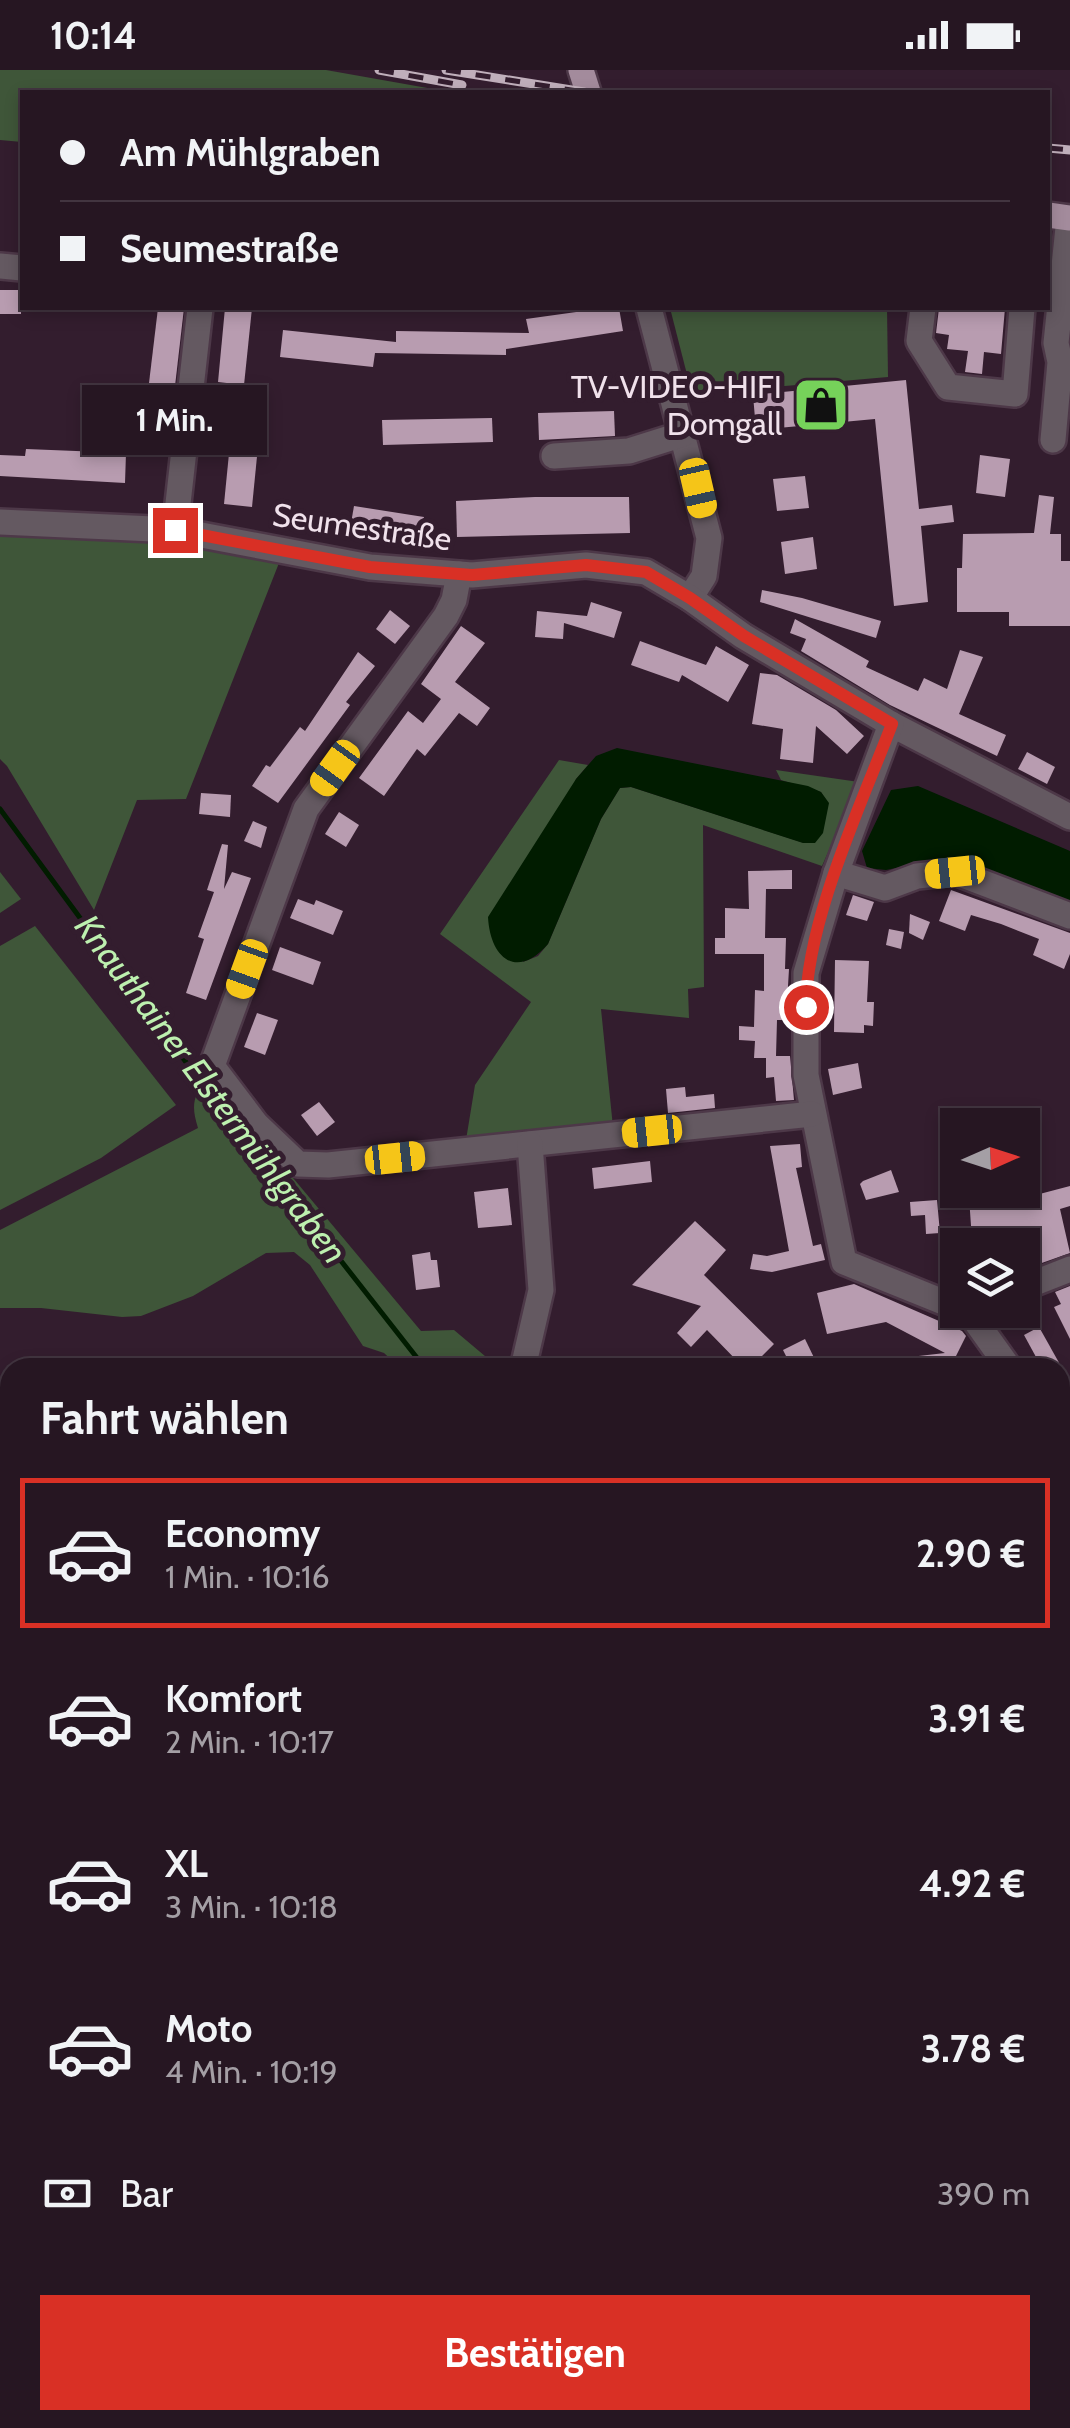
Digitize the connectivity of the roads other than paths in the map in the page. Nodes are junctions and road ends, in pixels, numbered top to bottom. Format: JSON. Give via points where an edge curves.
{"nodes":[{"id":1,"x":1070,"y":218,"type":"edge"},
{"id":2,"x":200,"y":310,"type":"edge"},
{"id":3,"x":650,"y":310,"type":"edge"},
{"id":4,"x":923,"y":310,"type":"edge"},
{"id":5,"x":1022,"y":310,"type":"edge"},
{"id":6,"x":683,"y":434,"type":"junction"},
{"id":7,"x":1053,"y":440,"type":"dead end"},
{"id":8,"x":554,"y":456,"type":"dead end"},
{"id":9,"x":0,"y":522,"type":"edge"},
{"id":10,"x":175,"y":530,"type":"junction"},
{"id":11,"x":459,"y":574,"type":"junction"},
{"id":12,"x":690,"y":598,"type":"junction"},
{"id":13,"x":892,"y":724,"type":"junction"},
{"id":14,"x":1070,"y":817,"type":"edge"},
{"id":15,"x":836,"y":873,"type":"junction"},
{"id":16,"x":1070,"y":916,"type":"edge"},
{"id":17,"x":812,"y":1114,"type":"junction"},
{"id":18,"x":530,"y":1144,"type":"junction"},
{"id":19,"x":1070,"y":1269,"type":"edge"},
{"id":20,"x":1040,"y":1281,"type":"edge"},
{"id":21,"x":940,"y":1300,"type":"edge"},
{"id":22,"x":979,"y":1328,"type":"edge"},
{"id":23,"x":525,"y":1358,"type":"edge"},
{"id":24,"x":1002,"y":1358,"type":"edge"}],
"edges":[{"from":1,"to":7,"type":"street"},
{"from":2,"to":10,"type":"street"},
{"from":3,"to":6,"type":"street"},
{"from":4,"to":5,"type":"street","via":[[919,341],[948,388],[1015,394]]},
{"from":6,"to":8,"type":"street","via":[[629,451]]},
{"from":6,"to":12,"type":"street","via":[[709,538],[704,576]]},
{"from":9,"to":10,"type":"street","name":"Seumestraße"},
{"from":10,"to":11,"type":"street","name":"Seumestraße","via":[[370,567]]},
{"from":11,"to":12,"type":"street","name":"Seumestraße","via":[[586,565],[646,572]]},
{"from":11,"to":18,"type":"street","via":[[446,616],[306,809],[207,1070],[298,1164]]},
{"from":12,"to":13,"type":"street","name":"Seumestraße"},
{"from":13,"to":14,"type":"street","name":"Seumestraße"},
{"from":13,"to":15,"type":"street"},
{"from":15,"to":16,"type":"street","via":[[885,888],[955,872]]},
{"from":15,"to":17,"type":"street","via":[[806,973]]},
{"from":17,"to":18,"type":"street"},
{"from":17,"to":21,"type":"street","via":[[844,1262]]},
{"from":18,"to":23,"type":"street","via":[[541,1290]]},
{"from":19,"to":20,"type":"street"},
{"from":22,"to":24,"type":"street"}]}
